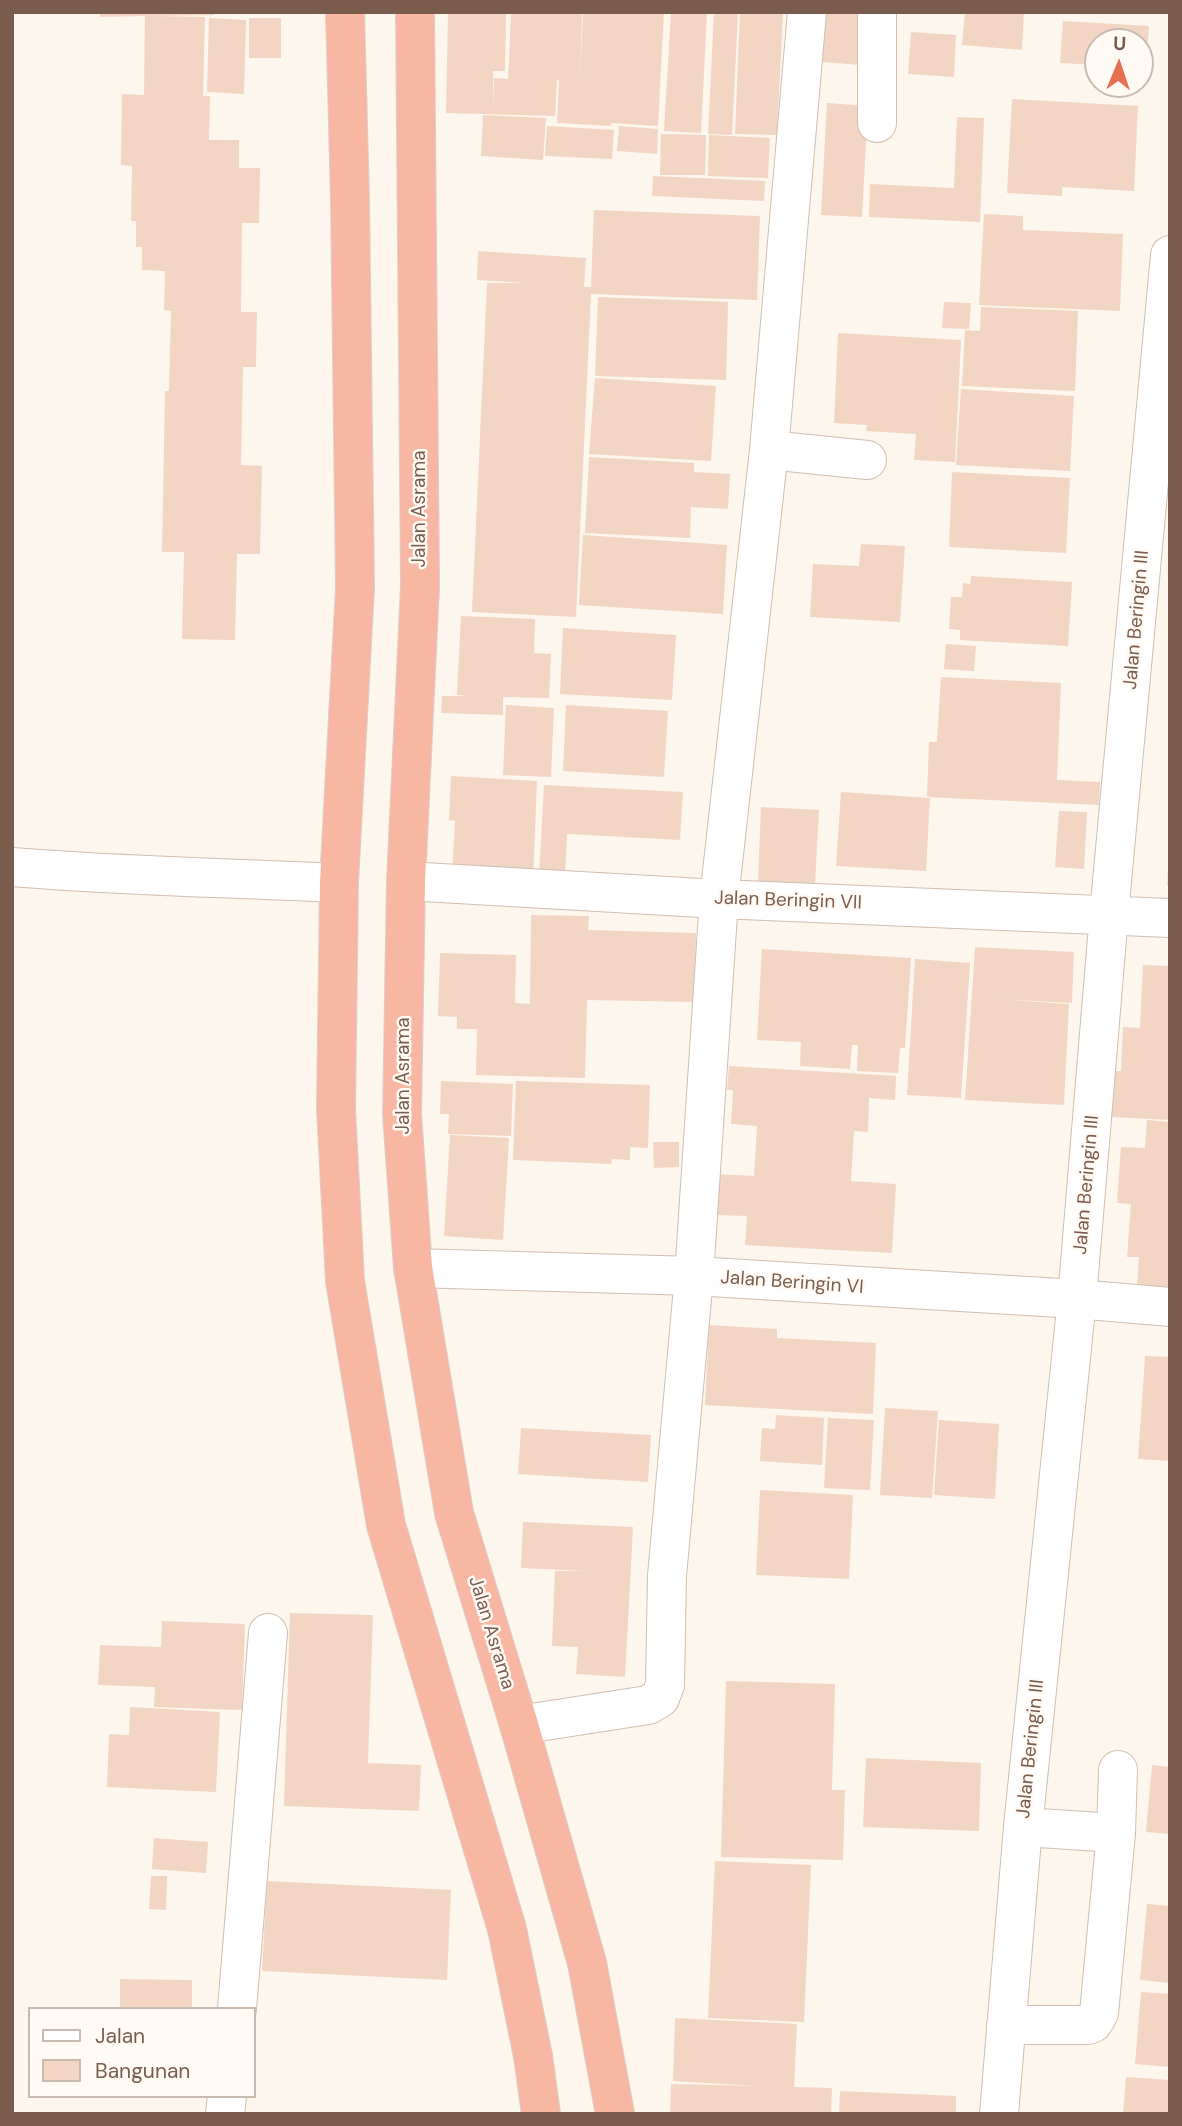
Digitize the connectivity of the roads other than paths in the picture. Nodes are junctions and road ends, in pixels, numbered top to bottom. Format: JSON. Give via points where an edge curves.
{"nodes":[{"id":1,"x":345,"y":12,"type":"edge"},
{"id":2,"x":415,"y":12,"type":"edge"},
{"id":3,"x":807,"y":12,"type":"edge"},
{"id":4,"x":877,"y":12,"type":"edge"},
{"id":5,"x":877,"y":123,"type":"dead end"},
{"id":6,"x":1170,"y":256,"type":"edge"},
{"id":7,"x":1162,"y":413,"type":"edge"},
{"id":8,"x":769,"y":450,"type":"junction"},
{"id":9,"x":867,"y":460,"type":"dead end"},
{"id":10,"x":1157,"y":546,"type":"edge"},
{"id":11,"x":12,"y":867,"type":"edge"},
{"id":12,"x":406,"y":881,"type":"junction"},
{"id":13,"x":339,"y":883,"type":"junction"},
{"id":14,"x":719,"y":899,"type":"junction"},
{"id":15,"x":1110,"y":914,"type":"junction"},
{"id":16,"x":1170,"y":918,"type":"edge"},
{"id":17,"x":413,"y":1268,"type":"junction"},
{"id":18,"x":694,"y":1276,"type":"junction"},
{"id":19,"x":1077,"y":1299,"type":"junction"},
{"id":20,"x":1170,"y":1307,"type":"edge"},
{"id":21,"x":268,"y":1633,"type":"dead end"},
{"id":22,"x":519,"y":1725,"type":"junction"},
{"id":23,"x":1118,"y":1770,"type":"dead end"},
{"id":24,"x":1023,"y":1827,"type":"junction"},
{"id":25,"x":1116,"y":1833,"type":"junction"},
{"id":26,"x":237,"y":2007,"type":"edge"},
{"id":27,"x":1006,"y":2025,"type":"junction"},
{"id":28,"x":541,"y":2114,"type":"edge"},
{"id":29,"x":615,"y":2114,"type":"edge"},
{"id":30,"x":999,"y":2114,"type":"edge"}],
"edges":[{"from":1,"to":13,"type":"highway","via":[[355,587]]},
{"from":2,"to":12,"type":"highway","name":"Jalan Asrama","via":[[420,586]]},
{"from":3,"to":8,"type":"street"},
{"from":4,"to":5,"type":"street"},
{"from":6,"to":7,"type":"street","name":"Jalan Beringin III"},
{"from":7,"to":10,"type":"street","name":"Jalan Beringin III"},
{"from":8,"to":9,"type":"street"},
{"from":8,"to":14,"type":"street"},
{"from":10,"to":15,"type":"street","name":"Jalan Beringin III"},
{"from":11,"to":13,"type":"street"},
{"from":12,"to":14,"type":"street","name":"Jalan Beringin VII"},
{"from":12,"to":17,"type":"highway","name":"Jalan Asrama","via":[[402,1114]]},
{"from":13,"to":28,"type":"highway","via":[[336,1109],[345,1281],[386,1525],[507,1929]]},
{"from":14,"to":15,"type":"street","name":"Jalan Beringin VII"},
{"from":14,"to":18,"type":"street"},
{"from":15,"to":16,"type":"street","name":"Jalan Beringin VII"},
{"from":15,"to":19,"type":"street","name":"Jalan Beringin III"},
{"from":17,"to":18,"type":"street","name":"Jalan Beringin VI"},
{"from":17,"to":22,"type":"highway","name":"Jalan Asrama","via":[[454,1513]]},
{"from":18,"to":19,"type":"street","name":"Jalan Beringin VI"},
{"from":18,"to":22,"type":"street","via":[[667,1576],[665,1685],[660,1698],[648,1705]]},
{"from":19,"to":20,"type":"street","name":"Jalan Beringin VI"},
{"from":19,"to":24,"type":"street","name":"Jalan Beringin III"},
{"from":21,"to":26,"type":"street"},
{"from":22,"to":29,"type":"highway","name":"Jalan Asrama","via":[[587,1963]]},
{"from":23,"to":25,"type":"street"},
{"from":24,"to":25,"type":"street"},
{"from":24,"to":27,"type":"street","name":"Jalan Beringin III"},
{"from":25,"to":27,"type":"street","via":[[1099,2013],[1088,2025]]},
{"from":27,"to":30,"type":"street","name":"Jalan Beringin III"}]}
